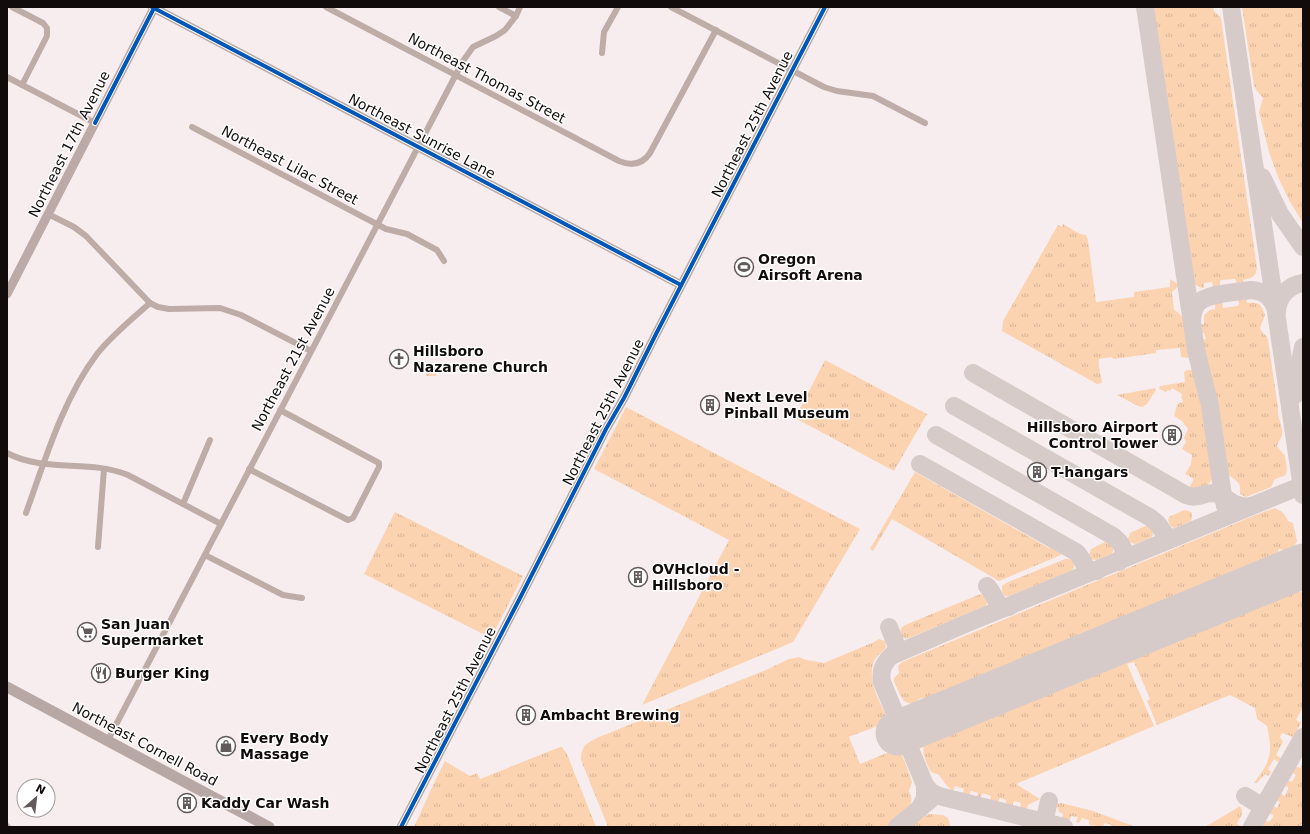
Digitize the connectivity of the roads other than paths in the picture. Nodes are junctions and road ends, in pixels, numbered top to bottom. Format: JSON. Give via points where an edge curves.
{"nodes":[{"id":1,"x":12,"y":7,"type":"edge"},
{"id":2,"x":154,"y":7,"type":"edge"},
{"id":3,"x":326,"y":7,"type":"edge"},
{"id":4,"x":499,"y":7,"type":"edge"},
{"id":5,"x":520,"y":7,"type":"edge"},
{"id":6,"x":618,"y":7,"type":"edge"},
{"id":7,"x":672,"y":7,"type":"edge"},
{"id":8,"x":825,"y":7,"type":"edge"},
{"id":9,"x":516,"y":16,"type":"junction"},
{"id":10,"x":716,"y":30,"type":"junction"},
{"id":11,"x":602,"y":53,"type":"dead end"},
{"id":12,"x":793,"y":71,"type":"junction"},
{"id":13,"x":455,"y":75,"type":"junction"},
{"id":14,"x":7,"y":77,"type":"edge"},
{"id":15,"x":22,"y":85,"type":"junction"},
{"id":16,"x":925,"y":123,"type":"dead end"},
{"id":17,"x":95,"y":124,"type":"junction"},
{"id":18,"x":192,"y":127,"type":"dead end"},
{"id":19,"x":417,"y":146,"type":"junction"},
{"id":20,"x":48,"y":214,"type":"junction"},
{"id":21,"x":377,"y":224,"type":"junction"},
{"id":22,"x":444,"y":261,"type":"dead end"},
{"id":23,"x":681,"y":284,"type":"junction"},
{"id":24,"x":7,"y":294,"type":"edge"},
{"id":25,"x":150,"y":303,"type":"junction"},
{"id":26,"x":311,"y":351,"type":"junction"},
{"id":27,"x":280,"y":410,"type":"junction"},
{"id":28,"x":210,"y":440,"type":"dead end"},
{"id":29,"x":7,"y":453,"type":"edge"},
{"id":30,"x":44,"y":465,"type":"junction"},
{"id":31,"x":104,"y":469,"type":"junction"},
{"id":32,"x":249,"y":469,"type":"junction"},
{"id":33,"x":183,"y":504,"type":"junction"},
{"id":34,"x":26,"y":513,"type":"dead end"},
{"id":35,"x":221,"y":524,"type":"junction"},
{"id":36,"x":98,"y":547,"type":"dead end"},
{"id":37,"x":205,"y":555,"type":"junction"},
{"id":38,"x":302,"y":598,"type":"dead end"},
{"id":39,"x":7,"y":687,"type":"edge"},
{"id":40,"x":108,"y":740,"type":"junction"},
{"id":41,"x":269,"y":827,"type":"edge"},
{"id":42,"x":401,"y":827,"type":"edge"}],
"edges":[{"from":1,"to":15,"type":"street","via":[[43,23],[47,28],[47,36]]},
{"from":2,"to":17,"type":"main road","name":"Northeast 17th Avenue"},
{"from":2,"to":19,"type":"main road","name":"Northeast Sunrise Lane"},
{"from":3,"to":13,"type":"street","name":"Northeast Thomas Street"},
{"from":4,"to":9,"type":"street"},
{"from":5,"to":9,"type":"street","name":"Northeast 21st Avenue"},
{"from":6,"to":11,"type":"street","via":[[604,32]]},
{"from":7,"to":10,"type":"street"},
{"from":8,"to":12,"type":"main road","name":"Northeast 25th Avenue"},
{"from":9,"to":13,"type":"street","name":"Northeast 21st Avenue","via":[[505,30],[473,47]]},
{"from":10,"to":12,"type":"street"},
{"from":10,"to":13,"type":"street","name":"Northeast Thomas Street","via":[[650,153],[638,164],[619,161]]},
{"from":12,"to":16,"type":"street","via":[[824,87],[873,96]]},
{"from":12,"to":23,"type":"main road","name":"Northeast 25th Avenue"},
{"from":13,"to":19,"type":"street","name":"Northeast 21st Avenue"},
{"from":14,"to":15,"type":"street"},
{"from":15,"to":17,"type":"street"},
{"from":17,"to":20,"type":"main road","name":"Northeast 17th Avenue"},
{"from":18,"to":21,"type":"street","name":"Northeast Lilac Street"},
{"from":19,"to":21,"type":"street","name":"Northeast 21st Avenue"},
{"from":19,"to":23,"type":"main road","name":"Northeast Sunrise Lane"},
{"from":20,"to":24,"type":"main road","name":"Northeast 17th Avenue"},
{"from":20,"to":25,"type":"street","via":[[86,236]]},
{"from":21,"to":22,"type":"street","name":"Northeast Lilac Street","via":[[407,234],[437,250]]},
{"from":21,"to":26,"type":"street","name":"Northeast 21st Avenue"},
{"from":23,"to":42,"type":"main road","name":"Northeast 25th Avenue"},
{"from":25,"to":26,"type":"street","via":[[169,309],[220,308],[253,320]]},
{"from":25,"to":30,"type":"street","via":[[108,342],[89,366],[60,423]]},
{"from":26,"to":27,"type":"street","name":"Northeast 21st Avenue"},
{"from":27,"to":32,"type":"street","name":"Northeast 21st Avenue"},
{"from":27,"to":32,"type":"street","via":[[377,462],[379,467],[352,518],[348,520]]},
{"from":28,"to":33,"type":"street"},
{"from":29,"to":30,"type":"street","via":[[28,462]]},
{"from":30,"to":31,"type":"street"},
{"from":30,"to":34,"type":"street"},
{"from":31,"to":33,"type":"street","via":[[117,470]]},
{"from":31,"to":36,"type":"street"},
{"from":32,"to":35,"type":"street","name":"Northeast 21st Avenue"},
{"from":33,"to":35,"type":"street"},
{"from":35,"to":37,"type":"street","name":"Northeast 21st Avenue"},
{"from":37,"to":38,"type":"street","via":[[284,595]]},
{"from":37,"to":40,"type":"street","name":"Northeast 21st Avenue"},
{"from":39,"to":40,"type":"highway","name":"Northeast Cornell Road"},
{"from":40,"to":41,"type":"highway","name":"Northeast Cornell Road"}]}
